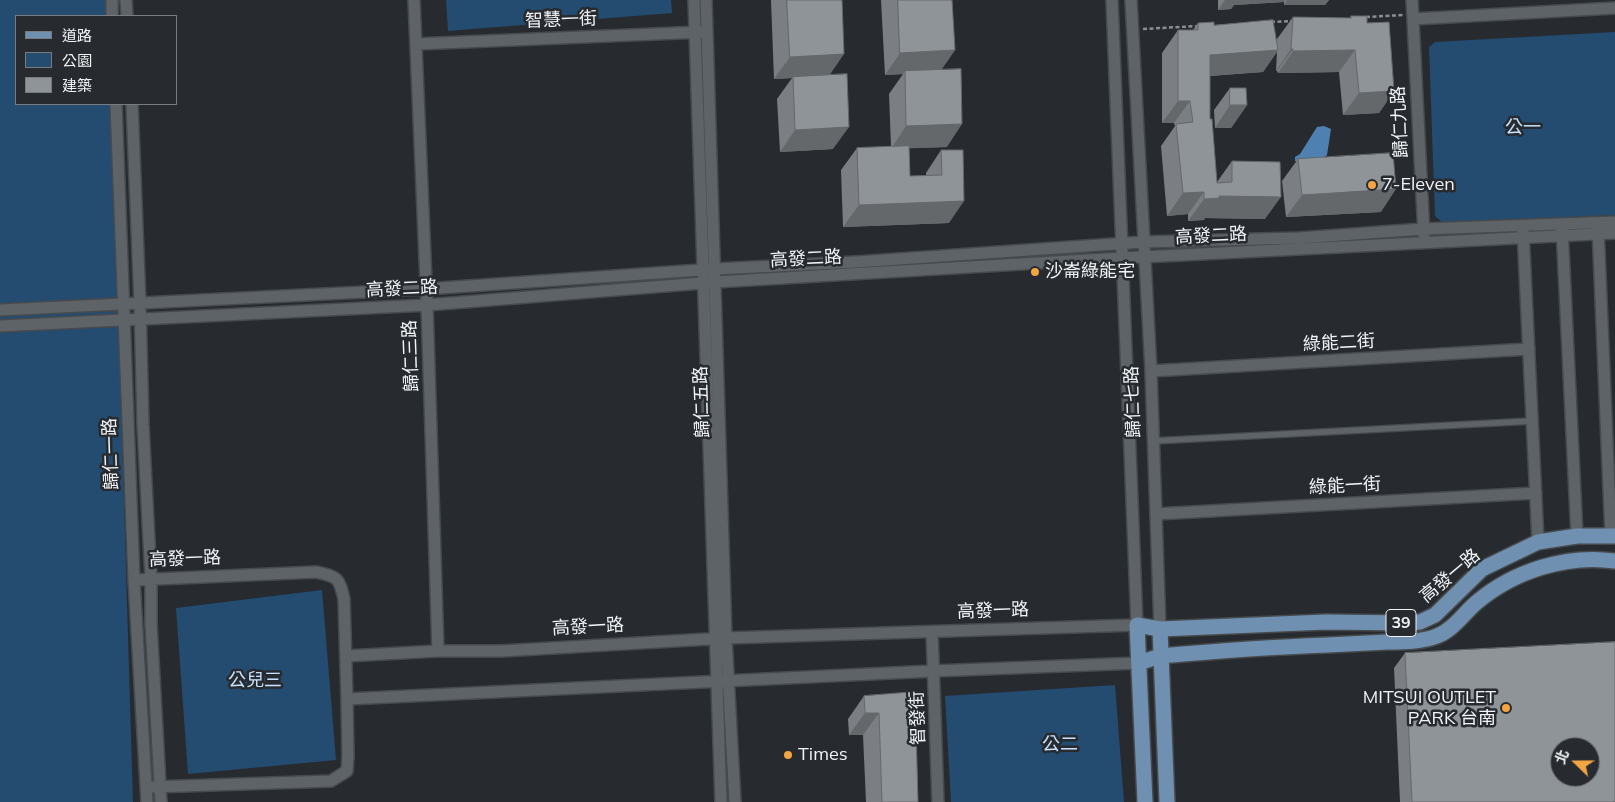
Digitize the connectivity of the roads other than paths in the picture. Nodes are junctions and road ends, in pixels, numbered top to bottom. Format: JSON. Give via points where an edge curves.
{"nodes":[{"id":1,"x":112,"y":0,"type":"edge"},
{"id":2,"x":126,"y":0,"type":"edge"},
{"id":3,"x":414,"y":0,"type":"edge"},
{"id":4,"x":694,"y":0,"type":"edge"},
{"id":5,"x":706,"y":0,"type":"edge"},
{"id":6,"x":1112,"y":0,"type":"edge"},
{"id":7,"x":1131,"y":0,"type":"edge"},
{"id":8,"x":1412,"y":0,"type":"edge"},
{"id":9,"x":1615,"y":8,"type":"edge"},
{"id":10,"x":112,"y":15,"type":"edge"},
{"id":11,"x":127,"y":15,"type":"edge"},
{"id":12,"x":1408,"y":17,"type":"junction"},
{"id":13,"x":702,"y":32,"type":"junction"},
{"id":14,"x":416,"y":44,"type":"junction"},
{"id":15,"x":116,"y":105,"type":"edge"},
{"id":16,"x":132,"y":105,"type":"edge"},
{"id":17,"x":1615,"y":222,"type":"edge"},
{"id":18,"x":1523,"y":224,"type":"junction"},
{"id":19,"x":1598,"y":228,"type":"junction"},
{"id":20,"x":1423,"y":229,"type":"junction"},
{"id":21,"x":1562,"y":229,"type":"junction"},
{"id":22,"x":1615,"y":233,"type":"edge"},
{"id":23,"x":1523,"y":237,"type":"junction"},
{"id":24,"x":1143,"y":242,"type":"junction"},
{"id":25,"x":1424,"y":242,"type":"junction"},
{"id":26,"x":1122,"y":244,"type":"junction"},
{"id":27,"x":1144,"y":257,"type":"junction"},
{"id":28,"x":1122,"y":258,"type":"junction"},
{"id":29,"x":709,"y":270,"type":"junction"},
{"id":30,"x":710,"y":283,"type":"junction"},
{"id":31,"x":426,"y":288,"type":"junction"},
{"id":32,"x":140,"y":302,"type":"junction"},
{"id":33,"x":125,"y":304,"type":"junction"},
{"id":34,"x":427,"y":305,"type":"junction"},
{"id":35,"x":0,"y":310,"type":"edge"},
{"id":36,"x":125,"y":320,"type":"junction"},
{"id":37,"x":140,"y":320,"type":"junction"},
{"id":38,"x":0,"y":326,"type":"edge"},
{"id":39,"x":1529,"y":349,"type":"junction"},
{"id":40,"x":1151,"y":370,"type":"junction"},
{"id":41,"x":1532,"y":421,"type":"junction"},
{"id":42,"x":1153,"y":441,"type":"junction"},
{"id":43,"x":1536,"y":493,"type":"junction"},
{"id":44,"x":1156,"y":514,"type":"junction"},
{"id":45,"x":1577,"y":536,"type":"junction"},
{"id":46,"x":1613,"y":536,"type":"edge"},
{"id":47,"x":1538,"y":542,"type":"junction"},
{"id":48,"x":1615,"y":561,"type":"edge"},
{"id":49,"x":151,"y":579,"type":"junction"},
{"id":50,"x":134,"y":580,"type":"junction"},
{"id":51,"x":1137,"y":625,"type":"junction"},
{"id":52,"x":1160,"y":629,"type":"junction"},
{"id":53,"x":932,"y":632,"type":"junction"},
{"id":54,"x":721,"y":638,"type":"junction"},
{"id":55,"x":438,"y":651,"type":"junction"},
{"id":56,"x":346,"y":656,"type":"junction"},
{"id":57,"x":1160,"y":656,"type":"junction"},
{"id":58,"x":1139,"y":663,"type":"junction"},
{"id":59,"x":933,"y":671,"type":"junction"},
{"id":60,"x":716,"y":681,"type":"junction"},
{"id":61,"x":729,"y":681,"type":"junction"},
{"id":62,"x":347,"y":699,"type":"junction"},
{"id":63,"x":146,"y":787,"type":"junction"},
{"id":64,"x":160,"y":787,"type":"junction"},
{"id":65,"x":147,"y":802,"type":"edge"},
{"id":66,"x":161,"y":802,"type":"edge"},
{"id":67,"x":720,"y":802,"type":"edge"},
{"id":68,"x":734,"y":802,"type":"edge"},
{"id":69,"x":938,"y":802,"type":"edge"},
{"id":70,"x":1146,"y":802,"type":"edge"},
{"id":71,"x":1167,"y":802,"type":"edge"}],
"edges":[{"from":1,"to":10,"type":"street"},
{"from":2,"to":11,"type":"street"},
{"from":3,"to":14,"type":"street","name":"歸仁三路"},
{"from":4,"to":13,"type":"street","name":"歸仁五路"},
{"from":5,"to":13,"type":"street","name":"歸仁五路"},
{"from":6,"to":26,"type":"street","name":"歸仁七路"},
{"from":7,"to":24,"type":"street","name":"歸仁七路"},
{"from":8,"to":12,"type":"street","name":"歸仁九路"},
{"from":9,"to":12,"type":"street"},
{"from":12,"to":20,"type":"street","name":"歸仁九路"},
{"from":13,"to":14,"type":"street","name":"智慧一街"},
{"from":13,"to":29,"type":"street","name":"歸仁五路"},
{"from":14,"to":31,"type":"street","name":"歸仁三路"},
{"from":15,"to":33,"type":"street","name":"歸仁一路"},
{"from":16,"to":32,"type":"street","name":"歸仁一路"},
{"from":17,"to":19,"type":"street","name":"高發二路"},
{"from":18,"to":20,"type":"street","name":"高發二路"},
{"from":18,"to":21,"type":"street","name":"高發二路"},
{"from":18,"to":23,"type":"street"},
{"from":19,"to":21,"type":"street","name":"高發二路"},
{"from":19,"to":22,"type":"street","name":"高發二路"},
{"from":19,"to":46,"type":"street"},
{"from":20,"to":24,"type":"street","name":"高發二路","via":[[1299,238]]},
{"from":20,"to":25,"type":"street","name":"歸仁九路"},
{"from":21,"to":23,"type":"street","name":"高發二路"},
{"from":21,"to":45,"type":"street"},
{"from":23,"to":25,"type":"street","name":"高發二路"},
{"from":23,"to":39,"type":"street"},
{"from":24,"to":26,"type":"street","name":"高發二路"},
{"from":24,"to":27,"type":"street","name":"歸仁七路"},
{"from":25,"to":27,"type":"street","name":"高發二路"},
{"from":26,"to":28,"type":"street","name":"歸仁七路"},
{"from":26,"to":29,"type":"street","name":"高發二路"},
{"from":27,"to":28,"type":"street","name":"高發二路"},
{"from":27,"to":40,"type":"street","name":"歸仁七路"},
{"from":28,"to":30,"type":"street","name":"高發二路"},
{"from":28,"to":51,"type":"street","name":"歸仁七路"},
{"from":29,"to":30,"type":"street","name":"歸仁五路"},
{"from":29,"to":31,"type":"street","name":"高發二路"},
{"from":30,"to":34,"type":"street","name":"高發二路"},
{"from":30,"to":54,"type":"street","name":"歸仁五路"},
{"from":31,"to":32,"type":"street","name":"高發二路"},
{"from":31,"to":34,"type":"street","name":"歸仁三路"},
{"from":32,"to":33,"type":"street","name":"高發二路"},
{"from":32,"to":37,"type":"street","name":"歸仁一路"},
{"from":33,"to":35,"type":"street","name":"高發二路"},
{"from":33,"to":36,"type":"street","name":"歸仁一路"},
{"from":34,"to":37,"type":"street","name":"高發二路"},
{"from":34,"to":55,"type":"street","name":"歸仁三路"},
{"from":36,"to":37,"type":"street","name":"高發二路"},
{"from":36,"to":38,"type":"street","name":"高發二路"},
{"from":36,"to":50,"type":"street","name":"歸仁一路"},
{"from":37,"to":49,"type":"street","name":"歸仁一路"},
{"from":39,"to":40,"type":"street","name":"綠能二街"},
{"from":39,"to":41,"type":"street"},
{"from":40,"to":42,"type":"street","name":"歸仁七路"},
{"from":41,"to":42,"type":"lane"},
{"from":41,"to":43,"type":"street"},
{"from":42,"to":44,"type":"street","name":"歸仁七路"},
{"from":43,"to":44,"type":"street","name":"綠能一街"},
{"from":43,"to":47,"type":"street"},
{"from":44,"to":52,"type":"street","name":"歸仁七路"},
{"from":45,"to":46,"type":"main road","name":"高發一路","number":"39"},
{"from":45,"to":47,"type":"main road","name":"高發一路","number":"39"},
{"from":47,"to":52,"type":"main road","name":"高發一路","number":"39","via":[[1482,569],[1435,615],[1420,622],[1326,622]]},
{"from":48,"to":57,"type":"main road","number":"39","via":[[1560,562],[1523,574],[1481,598],[1444,632],[1429,639]]},
{"from":49,"to":50,"type":"street","name":"高發一路"},
{"from":49,"to":56,"type":"street","name":"高發一路","via":[[316,572],[333,576],[340,583],[344,599]]},
{"from":49,"to":64,"type":"street","name":"歸仁一路"},
{"from":50,"to":63,"type":"street","name":"歸仁一路"},
{"from":51,"to":52,"type":"main road","name":"高發一路","number":"39"},
{"from":51,"to":53,"type":"street","name":"高發一路"},
{"from":51,"to":58,"type":"main road","name":"歸仁七路"},
{"from":52,"to":57,"type":"main road","name":"歸仁七路"},
{"from":53,"to":54,"type":"street","name":"高發一路"},
{"from":53,"to":59,"type":"street","name":"智發街"},
{"from":54,"to":55,"type":"street","name":"高發一路","via":[[501,651]]},
{"from":54,"to":60,"type":"street","name":"歸仁五路"},
{"from":54,"to":61,"type":"street","name":"歸仁五路"},
{"from":55,"to":56,"type":"street","name":"高發一路"},
{"from":56,"to":62,"type":"street","name":"高發一路"},
{"from":57,"to":58,"type":"main road","number":"39"},
{"from":57,"to":71,"type":"main road","name":"歸仁七路"},
{"from":58,"to":59,"type":"street"},
{"from":58,"to":70,"type":"main road","name":"歸仁七路"},
{"from":59,"to":61,"type":"street"},
{"from":59,"to":69,"type":"street","name":"智發街"},
{"from":60,"to":61,"type":"street"},
{"from":60,"to":62,"type":"street"},
{"from":60,"to":67,"type":"street","name":"歸仁五路"},
{"from":61,"to":68,"type":"street","name":"歸仁五路"},
{"from":62,"to":64,"type":"street","name":"高發一路","via":[[347,772],[331,781]]},
{"from":63,"to":64,"type":"street","name":"高發一路"},
{"from":63,"to":65,"type":"street","name":"歸仁一路"},
{"from":64,"to":66,"type":"street","name":"歸仁一路"}]}
